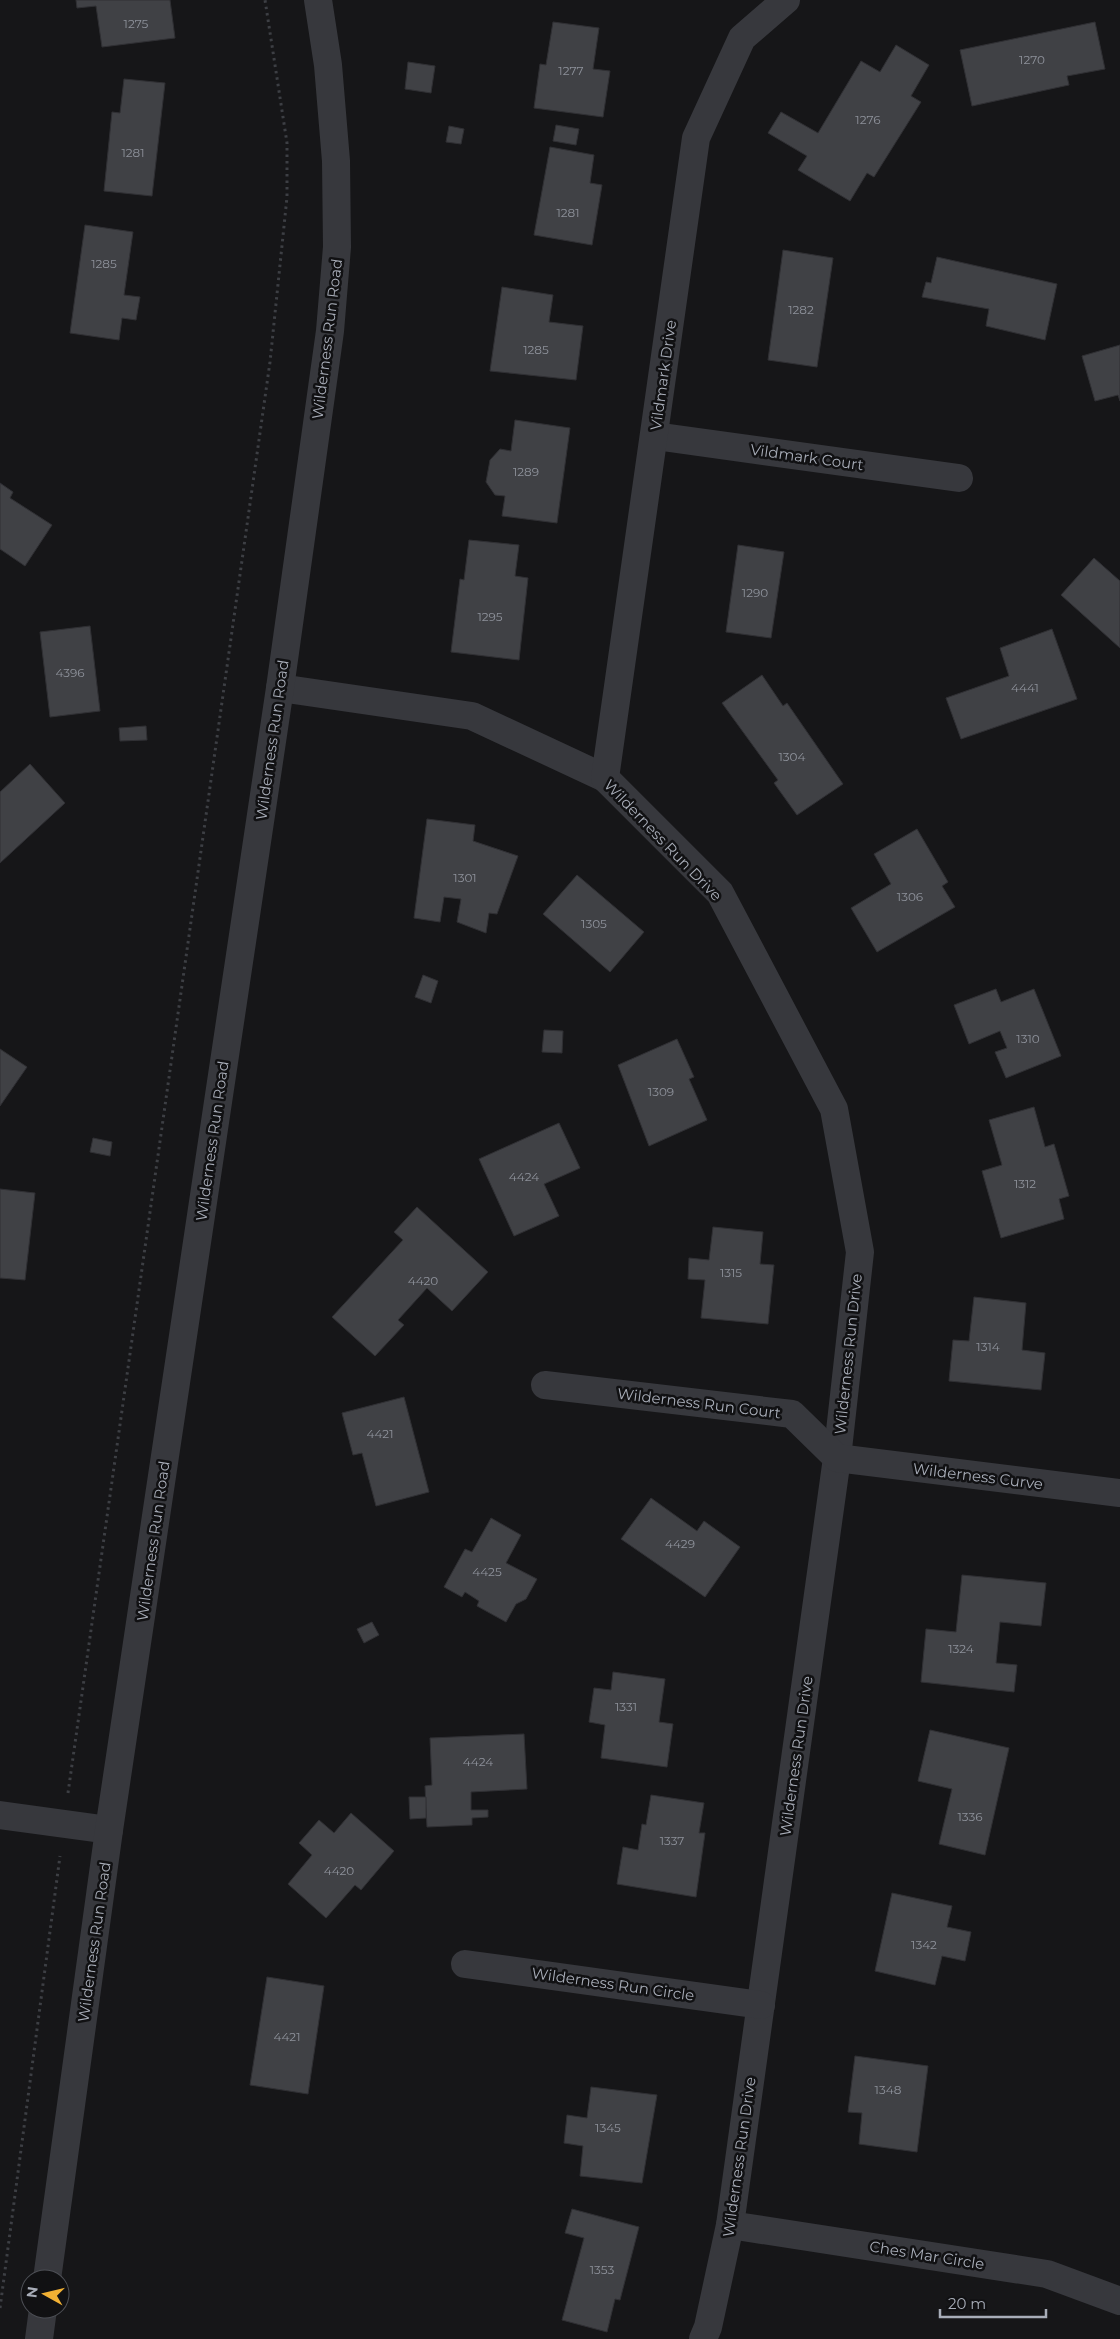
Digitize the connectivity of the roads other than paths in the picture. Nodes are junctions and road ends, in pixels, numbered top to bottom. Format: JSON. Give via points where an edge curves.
{"nodes":[{"id":1,"x":318,"y":0,"type":"edge"},
{"id":2,"x":786,"y":0,"type":"edge"},
{"id":3,"x":655,"y":436,"type":"junction"},
{"id":4,"x":959,"y":478,"type":"dead end"},
{"id":5,"x":280,"y":688,"type":"junction"},
{"id":6,"x":605,"y":778,"type":"junction"},
{"id":7,"x":545,"y":1385,"type":"dead end"},
{"id":8,"x":837,"y":1458,"type":"junction"},
{"id":9,"x":1120,"y":1493,"type":"edge"},
{"id":10,"x":0,"y":1815,"type":"edge"},
{"id":11,"x":109,"y":1830,"type":"junction"},
{"id":12,"x":465,"y":1964,"type":"dead end"},
{"id":13,"x":761,"y":2004,"type":"junction"},
{"id":14,"x":730,"y":2225,"type":"junction"},
{"id":15,"x":48,"y":2269,"type":"edge"},
{"id":16,"x":1120,"y":2301,"type":"edge"},
{"id":17,"x":42,"y":2319,"type":"edge"},
{"id":18,"x":39,"y":2339,"type":"edge"},
{"id":19,"x":703,"y":2339,"type":"edge"}],
"edges":[{"from":1,"to":5,"type":"street","name":"Wilderness Run Road","via":[[333,122],[337,247],[330,331]]},
{"from":2,"to":3,"type":"street","name":"Vildmark Drive","via":[[742,38],[696,138]]},
{"from":3,"to":4,"type":"street","name":"Vildmark Court"},
{"from":3,"to":6,"type":"street","name":"Vildmark Drive"},
{"from":5,"to":6,"type":"street","name":"Wilderness Run Drive","via":[[472,716]]},
{"from":5,"to":11,"type":"street","name":"Wilderness Run Road"},
{"from":6,"to":8,"type":"street","name":"Wilderness Run Drive","via":[[720,893],[834,1109],[860,1252]]},
{"from":7,"to":8,"type":"street","name":"Wilderness Run Court","via":[[792,1414]]},
{"from":8,"to":9,"type":"street","name":"Wilderness Curve"},
{"from":8,"to":13,"type":"street","name":"Wilderness Run Drive"},
{"from":10,"to":11,"type":"street"},
{"from":11,"to":15,"type":"street","name":"Wilderness Run Road"},
{"from":12,"to":13,"type":"street","name":"Wilderness Run Circle"},
{"from":13,"to":14,"type":"street","name":"Wilderness Run Drive"},
{"from":14,"to":16,"type":"street","name":"Ches Mar Circle","via":[[1047,2274]]},
{"from":14,"to":19,"type":"street","name":"Wilderness Run Drive"},
{"from":17,"to":18,"type":"street"}]}
